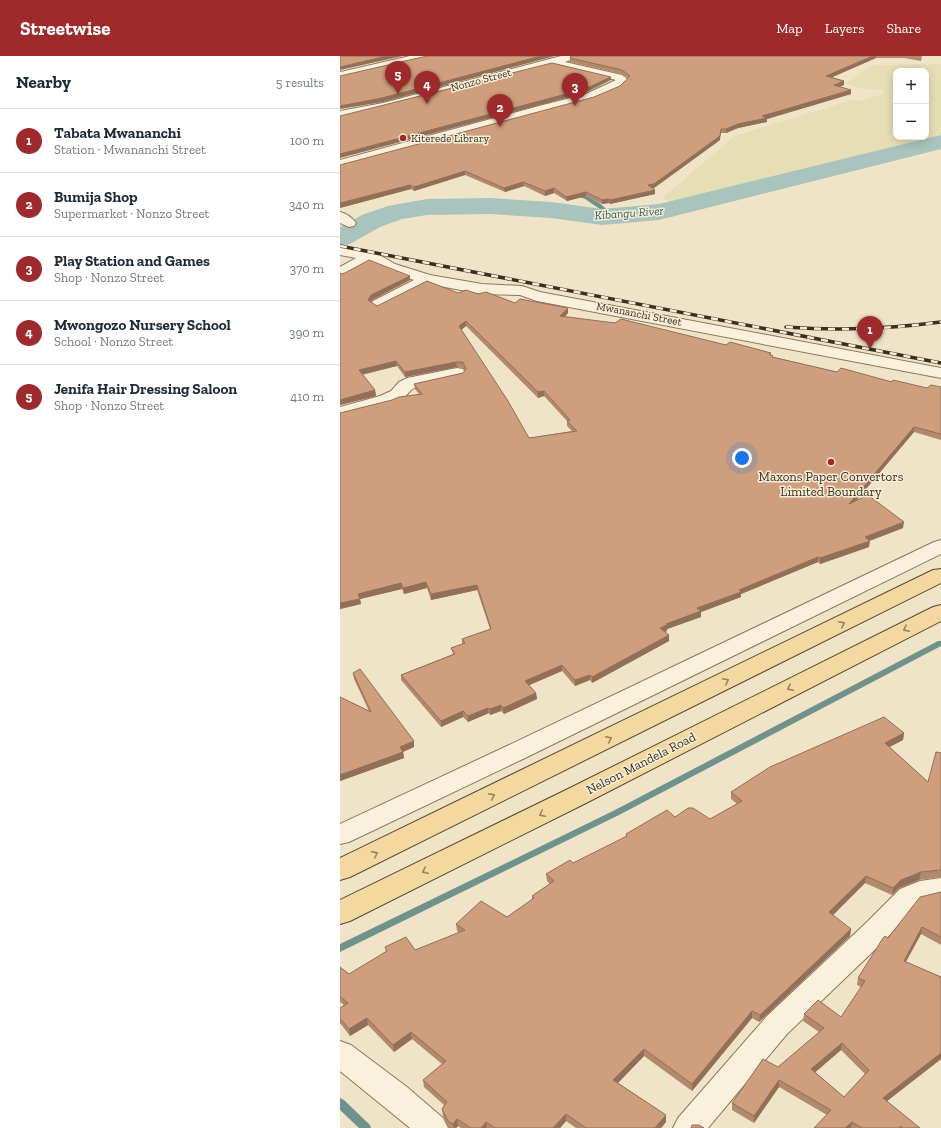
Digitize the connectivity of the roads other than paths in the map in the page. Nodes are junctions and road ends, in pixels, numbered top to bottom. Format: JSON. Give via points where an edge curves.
{"nodes":[{"id":1,"x":420,"y":56,"type":"edge"},
{"id":2,"x":575,"y":56,"type":"edge"},
{"id":3,"x":554,"y":62,"type":"junction"},
{"id":4,"x":340,"y":75,"type":"edge"},
{"id":5,"x":340,"y":115,"type":"edge"},
{"id":6,"x":340,"y":164,"type":"edge"},
{"id":7,"x":349,"y":256,"type":"edge"},
{"id":8,"x":340,"y":273,"type":"edge"},
{"id":9,"x":427,"y":279,"type":"junction"},
{"id":10,"x":378,"y":304,"type":"edge"},
{"id":11,"x":457,"y":373,"type":"edge"},
{"id":12,"x":941,"y":373,"type":"edge"},
{"id":13,"x":340,"y":412,"type":"edge"},
{"id":14,"x":941,"y":546,"type":"edge"},
{"id":15,"x":941,"y":575,"type":"edge"},
{"id":16,"x":941,"y":612,"type":"edge"},
{"id":17,"x":340,"y":835,"type":"edge"},
{"id":18,"x":340,"y":870,"type":"edge"},
{"id":19,"x":941,"y":888,"type":"edge"},
{"id":20,"x":340,"y":913,"type":"edge"},
{"id":21,"x":340,"y":1054,"type":"edge"},
{"id":22,"x":432,"y":1128,"type":"edge"},
{"id":23,"x":689,"y":1128,"type":"edge"}],
"edges":[{"from":1,"to":4,"type":"street"},
{"from":2,"to":3,"type":"street","name":"Nonzo Street"},
{"from":3,"to":5,"type":"street","name":"Nonzo Street"},
{"from":3,"to":6,"type":"street","via":[[623,80],[590,97]]},
{"from":7,"to":8,"type":"street"},
{"from":7,"to":9,"type":"street","name":"Mwananchi Street","via":[[371,256],[390,267]]},
{"from":9,"to":10,"type":"street"},
{"from":9,"to":12,"type":"street","name":"Mwananchi Street","via":[[482,289],[522,291],[537,296]]},
{"from":11,"to":13,"type":"street","via":[[413,382],[386,400]]},
{"from":14,"to":17,"type":"street"},
{"from":18,"to":15,"type":"main road","one_way":true},
{"from":16,"to":20,"type":"main road","name":"Nelson Mandela Road","one_way":true},
{"from":19,"to":23,"type":"street","via":[[920,891],[909,896],[777,1026]]},
{"from":21,"to":22,"type":"street"}]}
